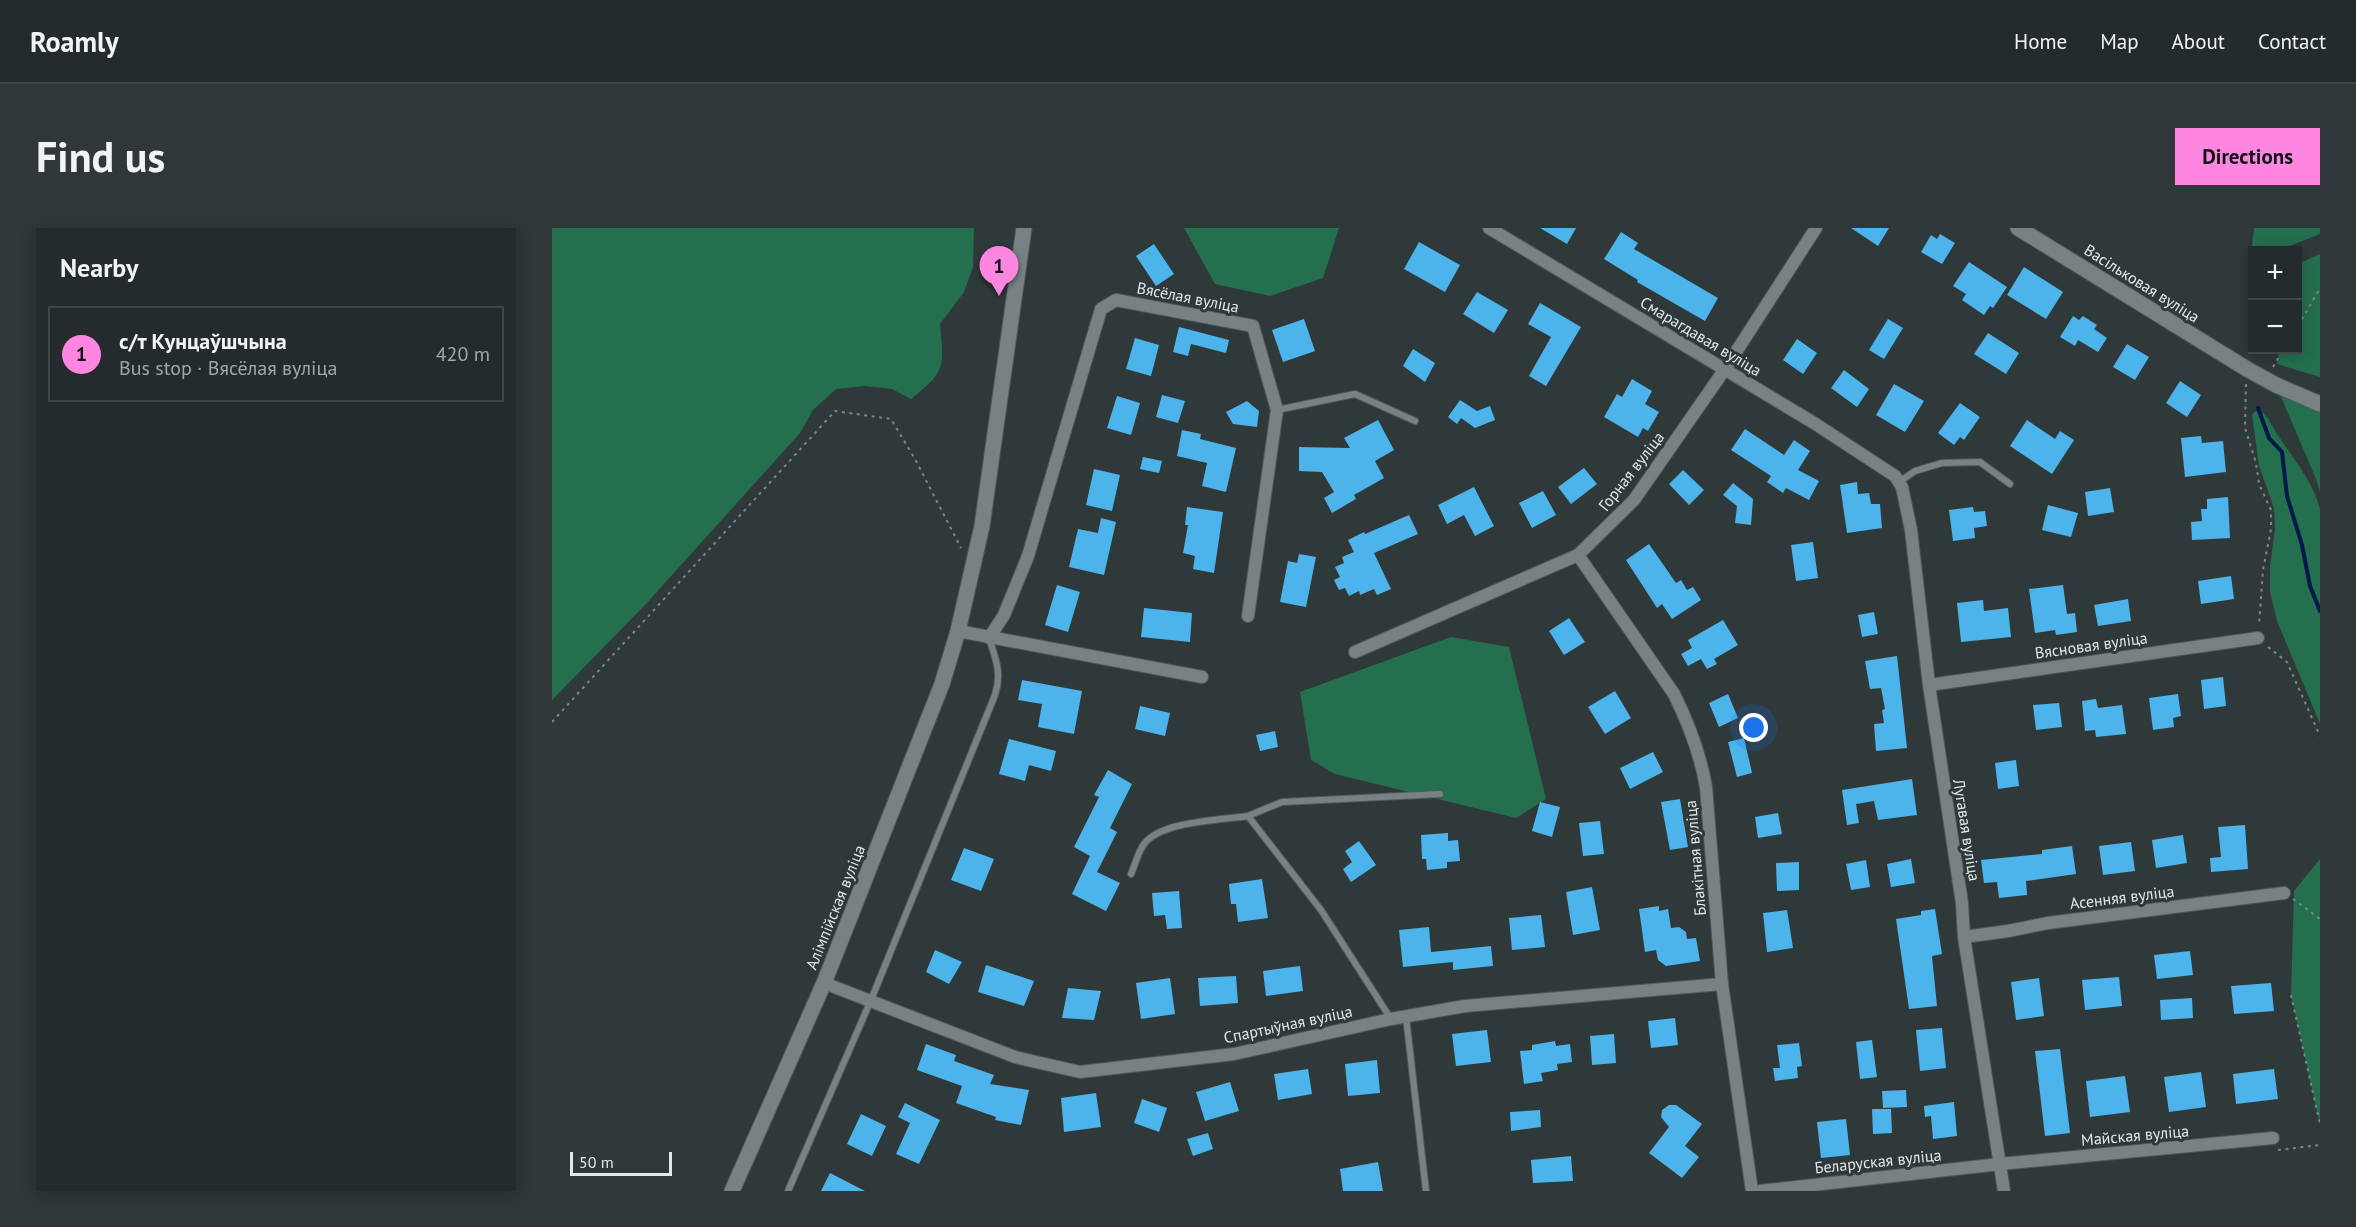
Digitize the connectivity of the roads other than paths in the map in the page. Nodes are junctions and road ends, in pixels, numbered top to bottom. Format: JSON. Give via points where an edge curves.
{"nodes":[{"id":1,"x":1024,"y":228,"type":"edge"},
{"id":2,"x":1489,"y":228,"type":"edge"},
{"id":3,"x":1816,"y":228,"type":"edge"},
{"id":4,"x":2018,"y":228,"type":"edge"},
{"id":5,"x":1725,"y":369,"type":"junction"},
{"id":6,"x":2320,"y":404,"type":"edge"},
{"id":7,"x":1277,"y":410,"type":"junction"},
{"id":8,"x":1415,"y":421,"type":"dead end"},
{"id":9,"x":1897,"y":479,"type":"junction"},
{"id":10,"x":2010,"y":484,"type":"dead end"},
{"id":11,"x":1578,"y":555,"type":"junction"},
{"id":12,"x":1248,"y":615,"type":"dead end"},
{"id":13,"x":957,"y":631,"type":"junction"},
{"id":14,"x":989,"y":638,"type":"junction"},
{"id":15,"x":2258,"y":638,"type":"road end"},
{"id":16,"x":1355,"y":652,"type":"dead end"},
{"id":17,"x":1202,"y":677,"type":"dead end"},
{"id":18,"x":1929,"y":685,"type":"junction"},
{"id":19,"x":1440,"y":794,"type":"dead end"},
{"id":20,"x":1248,"y":816,"type":"junction"},
{"id":21,"x":1131,"y":874,"type":"dead end"},
{"id":22,"x":2284,"y":893,"type":"road end"},
{"id":23,"x":1964,"y":937,"type":"junction"},
{"id":24,"x":824,"y":983,"type":"junction"},
{"id":25,"x":1722,"y":984,"type":"junction"},
{"id":26,"x":871,"y":1000,"type":"junction"},
{"id":27,"x":1406,"y":1016,"type":"junction"},
{"id":28,"x":1391,"y":1019,"type":"junction"},
{"id":29,"x":2267,"y":1138,"type":"road end"},
{"id":30,"x":2000,"y":1164,"type":"junction"},
{"id":31,"x":732,"y":1191,"type":"edge"},
{"id":32,"x":788,"y":1191,"type":"edge"},
{"id":33,"x":1426,"y":1191,"type":"edge"},
{"id":34,"x":1752,"y":1191,"type":"edge"},
{"id":35,"x":1760,"y":1191,"type":"edge"},
{"id":36,"x":2004,"y":1191,"type":"edge"}],
"edges":[{"from":1,"to":13,"type":"street","name":"Алімпійская вуліца","via":[[991,473]]},
{"from":2,"to":5,"type":"street","name":"Смарагдавая вуліца"},
{"from":3,"to":5,"type":"street","name":"Горная вуліца"},
{"from":4,"to":6,"type":"street","name":"Васільковая вуліца","via":[[2247,369]]},
{"from":5,"to":9,"type":"street","name":"Смарагдавая вуліца"},
{"from":5,"to":11,"type":"street","name":"Горная вуліца","via":[[1634,500]]},
{"from":7,"to":8,"type":"lane","via":[[1355,394]]},
{"from":7,"to":12,"type":"street","name":"Вясёлая вуліца"},
{"from":7,"to":14,"type":"street","name":"Вясёлая вуліца","via":[[1253,326],[1116,300],[1101,309],[1028,556],[1004,615]]},
{"from":9,"to":10,"type":"lane","via":[[1942,463],[1980,462]]},
{"from":9,"to":18,"type":"street","name":"Лугавая вуліца","via":[[1911,530]]},
{"from":11,"to":16,"type":"street","name":"Горная вуліца"},
{"from":11,"to":25,"type":"street","name":"Блакітная вуліца","via":[[1674,694],[1694,738],[1706,787]]},
{"from":13,"to":14,"type":"street"},
{"from":13,"to":24,"type":"street","name":"Алімпійская вуліца","via":[[920,743]]},
{"from":14,"to":17,"type":"street"},
{"from":14,"to":26,"type":"lane","via":[[999,683]]},
{"from":15,"to":18,"type":"street","name":"Вясновая вуліца"},
{"from":18,"to":23,"type":"street","name":"Лугавая вуліца"},
{"from":19,"to":20,"type":"lane","via":[[1282,802]]},
{"from":20,"to":21,"type":"lane","via":[[1155,833],[1144,844]]},
{"from":20,"to":28,"type":"lane","via":[[1321,910]]},
{"from":22,"to":23,"type":"street","name":"Асенняя вуліца"},
{"from":23,"to":30,"type":"street","name":"Лугавая вуліца"},
{"from":24,"to":26,"type":"street","name":"Спартыўная вуліца"},
{"from":24,"to":31,"type":"street","name":"Алімпійская вуліца"},
{"from":25,"to":27,"type":"street","name":"Спартыўная вуліца","via":[[1464,1006]]},
{"from":25,"to":34,"type":"street","name":"Блакітная вуліца"},
{"from":26,"to":28,"type":"street","name":"Спартыўная вуліца","via":[[1015,1057],[1080,1072],[1234,1054]]},
{"from":26,"to":32,"type":"lane"},
{"from":27,"to":28,"type":"street","name":"Спартыўная вуліца"},
{"from":27,"to":33,"type":"lane"},
{"from":29,"to":30,"type":"street","name":"Майская вуліца"},
{"from":30,"to":35,"type":"street","name":"Беларуская вуліца"},
{"from":30,"to":36,"type":"street","name":"Лугавая вуліца"}]}
